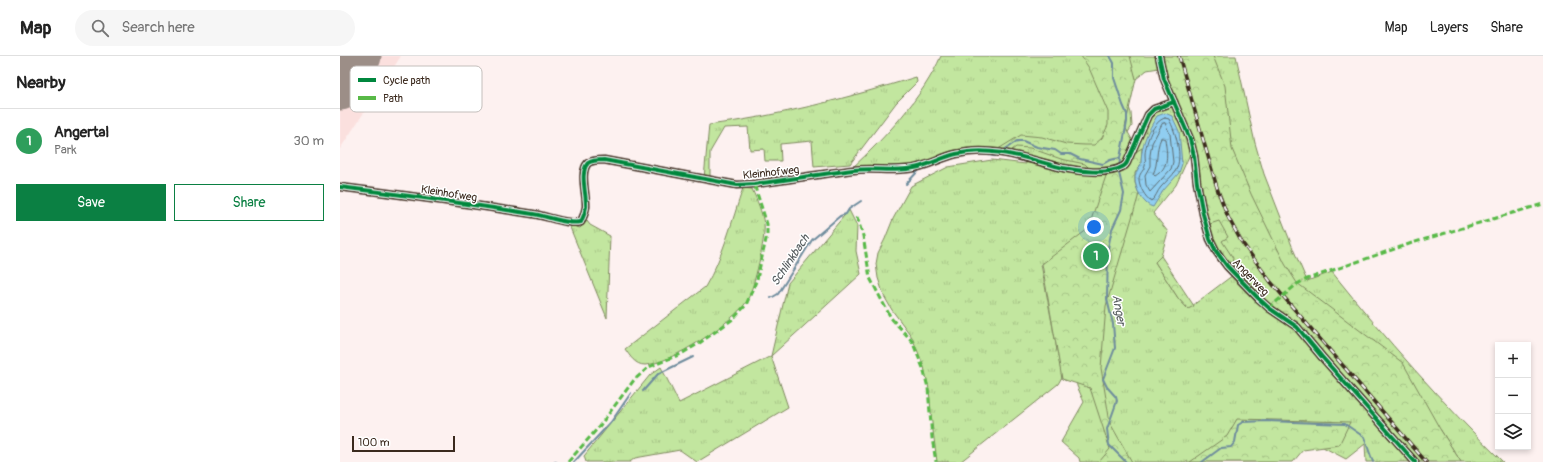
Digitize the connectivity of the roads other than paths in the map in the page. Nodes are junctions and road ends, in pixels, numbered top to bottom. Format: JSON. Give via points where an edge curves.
{"nodes":[{"id":1,"x":1159,"y":56,"type":"edge"},
{"id":2,"x":1174,"y":102,"type":"junction"},
{"id":3,"x":340,"y":187,"type":"edge"},
{"id":4,"x":1415,"y":462,"type":"edge"}],
"edges":[{"from":1,"to":2,"type":"street","name":"Angerweg","via":[[1164,78]]},
{"from":2,"to":3,"type":"street","name":"Kleinhofweg","via":[[1154,109],[1148,115],[1128,160],[1123,167],[1115,170],[1077,171],[1029,158],[996,152],[969,151],[919,168],[854,170],[737,185],[595,160],[588,163],[585,168],[586,207],[580,222],[574,224],[533,214]]},
{"from":2,"to":4,"type":"street","name":"Angerweg","via":[[1190,139],[1203,214],[1216,251],[1258,298],[1297,326]]}]}
